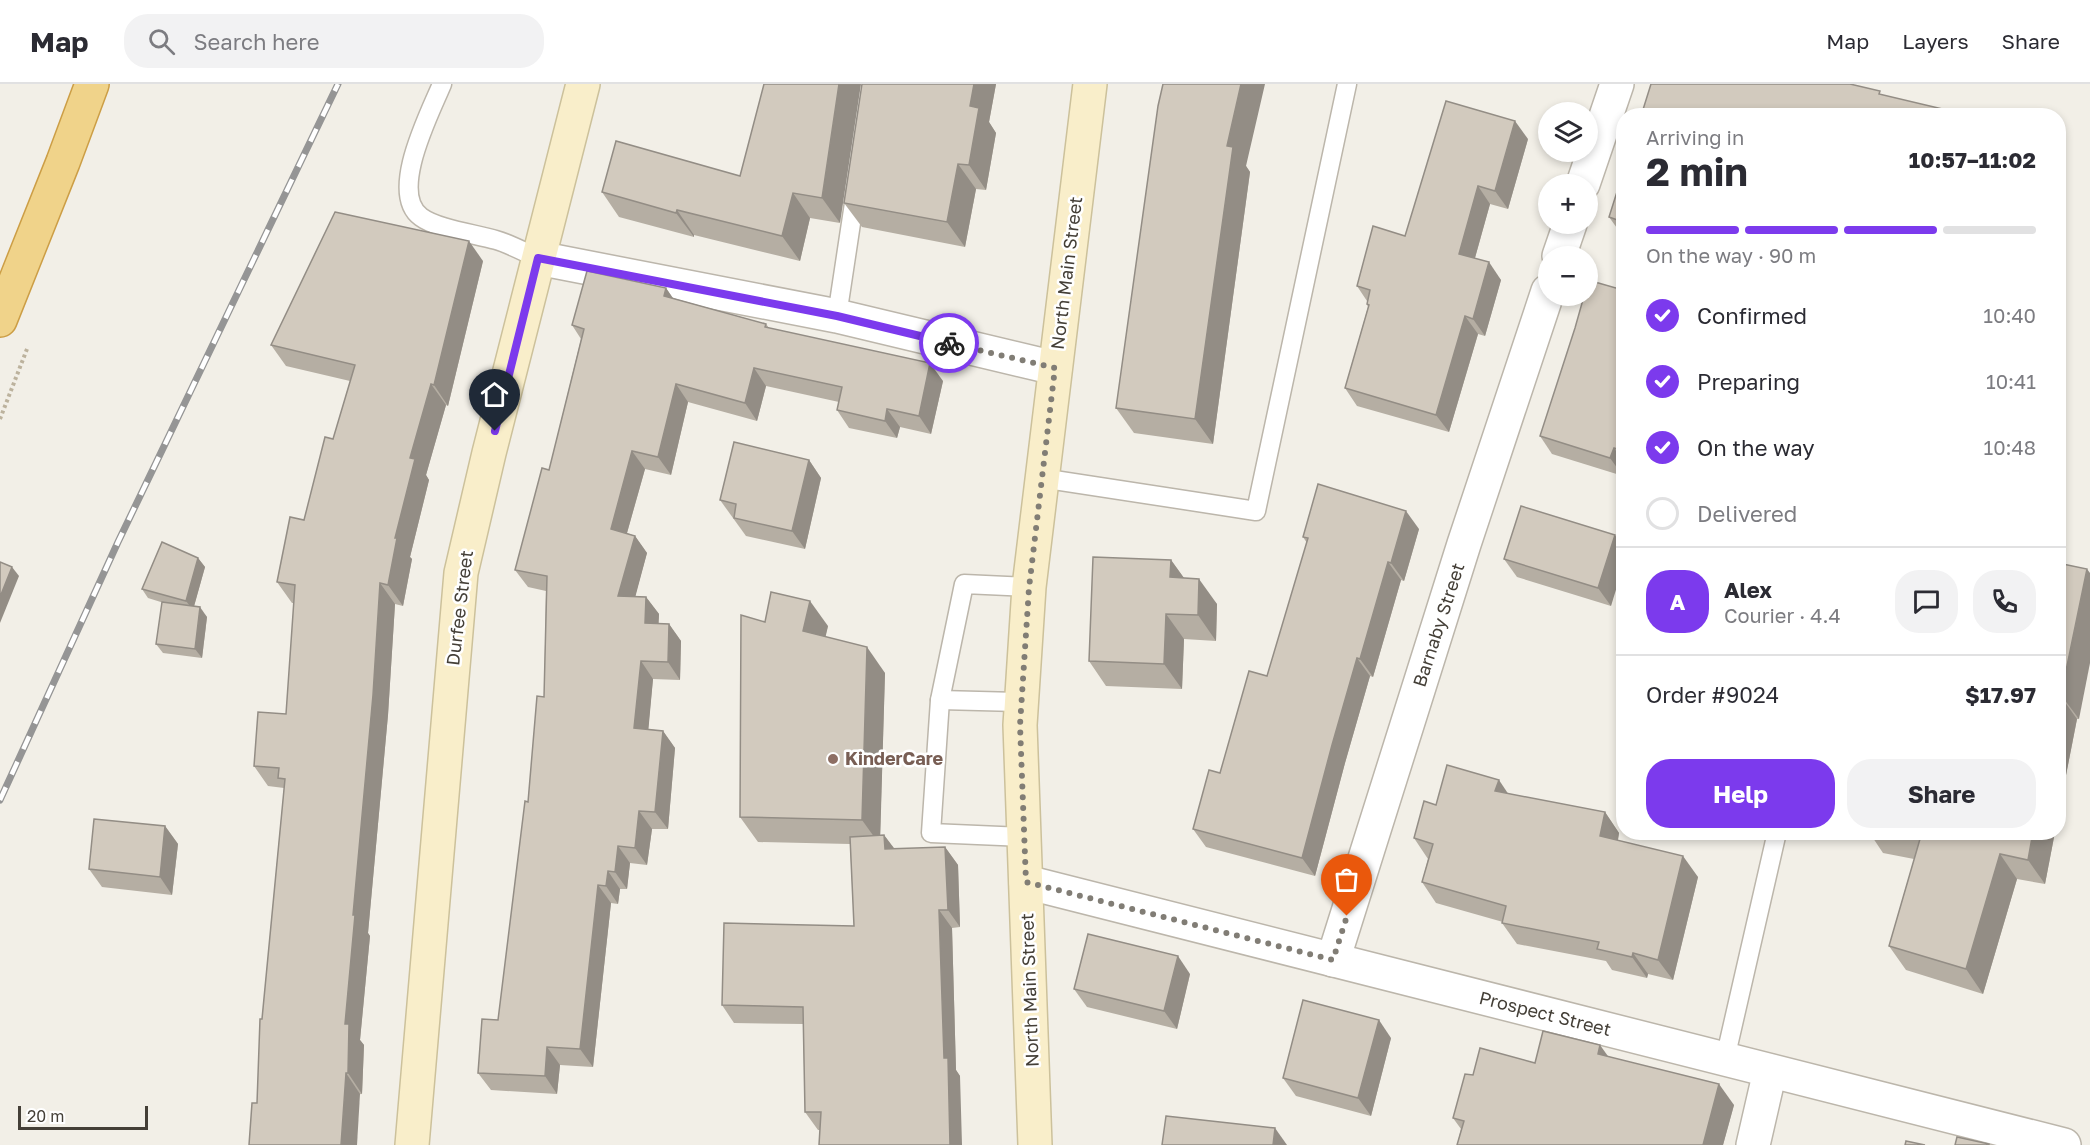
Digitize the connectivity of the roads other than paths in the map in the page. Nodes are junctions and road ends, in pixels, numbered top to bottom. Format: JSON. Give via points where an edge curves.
{"nodes":[{"id":1,"x":92,"y":84,"type":"edge"},
{"id":2,"x":442,"y":84,"type":"edge"},
{"id":3,"x":583,"y":84,"type":"edge"},
{"id":4,"x":1090,"y":84,"type":"edge"},
{"id":5,"x":1347,"y":84,"type":"edge"},
{"id":6,"x":1617,"y":84,"type":"edge"},
{"id":7,"x":1586,"y":174,"type":"edge"},
{"id":8,"x":858,"y":177,"type":"edge"},
{"id":9,"x":538,"y":258,"type":"junction"},
{"id":10,"x":1543,"y":306,"type":"edge"},
{"id":11,"x":837,"y":316,"type":"junction"},
{"id":12,"x":0,"y":320,"type":"edge"},
{"id":13,"x":1055,"y":368,"type":"junction"},
{"id":14,"x":1041,"y":478,"type":"junction"},
{"id":15,"x":1029,"y":588,"type":"junction"},
{"id":16,"x":940,"y":700,"type":"junction"},
{"id":17,"x":1022,"y":702,"type":"junction"},
{"id":18,"x":1024,"y":837,"type":"junction"},
{"id":19,"x":1775,"y":840,"type":"edge"},
{"id":20,"x":1026,"y":882,"type":"junction"},
{"id":21,"x":1333,"y":960,"type":"junction"},
{"id":22,"x":1725,"y":1059,"type":"junction"},
{"id":23,"x":1770,"y":1071,"type":"junction"},
{"id":24,"x":412,"y":1145,"type":"edge"},
{"id":25,"x":1035,"y":1145,"type":"edge"},
{"id":26,"x":1753,"y":1145,"type":"edge"},
{"id":27,"x":2064,"y":1145,"type":"edge"}],
"edges":[{"from":1,"to":12,"type":"highway"},
{"from":2,"to":9,"type":"lane","via":[[418,140],[411,170],[409,199],[413,209],[437,225],[499,241]]},
{"from":3,"to":9,"type":"main road","name":"Durfee Street"},
{"from":4,"to":13,"type":"main road","name":"North Main Street"},
{"from":5,"to":14,"type":"lane","via":[[1256,511]]},
{"from":6,"to":7,"type":"street"},
{"from":8,"to":11,"type":"lane"},
{"from":9,"to":11,"type":"street"},
{"from":9,"to":24,"type":"main road","name":"Durfee Street","via":[[461,573]]},
{"from":10,"to":21,"type":"street","name":"Barnaby Street"},
{"from":11,"to":13,"type":"street"},
{"from":13,"to":14,"type":"main road","name":"North Main Street"},
{"from":14,"to":15,"type":"main road","name":"North Main Street"},
{"from":15,"to":16,"type":"lane","via":[[964,584]]},
{"from":15,"to":17,"type":"main road","name":"North Main Street"},
{"from":16,"to":17,"type":"lane"},
{"from":16,"to":18,"type":"lane","via":[[932,833]]},
{"from":17,"to":18,"type":"main road","name":"North Main Street"},
{"from":18,"to":20,"type":"main road","name":"North Main Street"},
{"from":19,"to":22,"type":"lane"},
{"from":20,"to":21,"type":"street","name":"Prospect Street"},
{"from":20,"to":25,"type":"main road","name":"North Main Street"},
{"from":21,"to":22,"type":"street","name":"Prospect Street"},
{"from":22,"to":23,"type":"street","name":"Prospect Street"},
{"from":23,"to":26,"type":"street"},
{"from":23,"to":27,"type":"street","name":"Prospect Street"}]}
